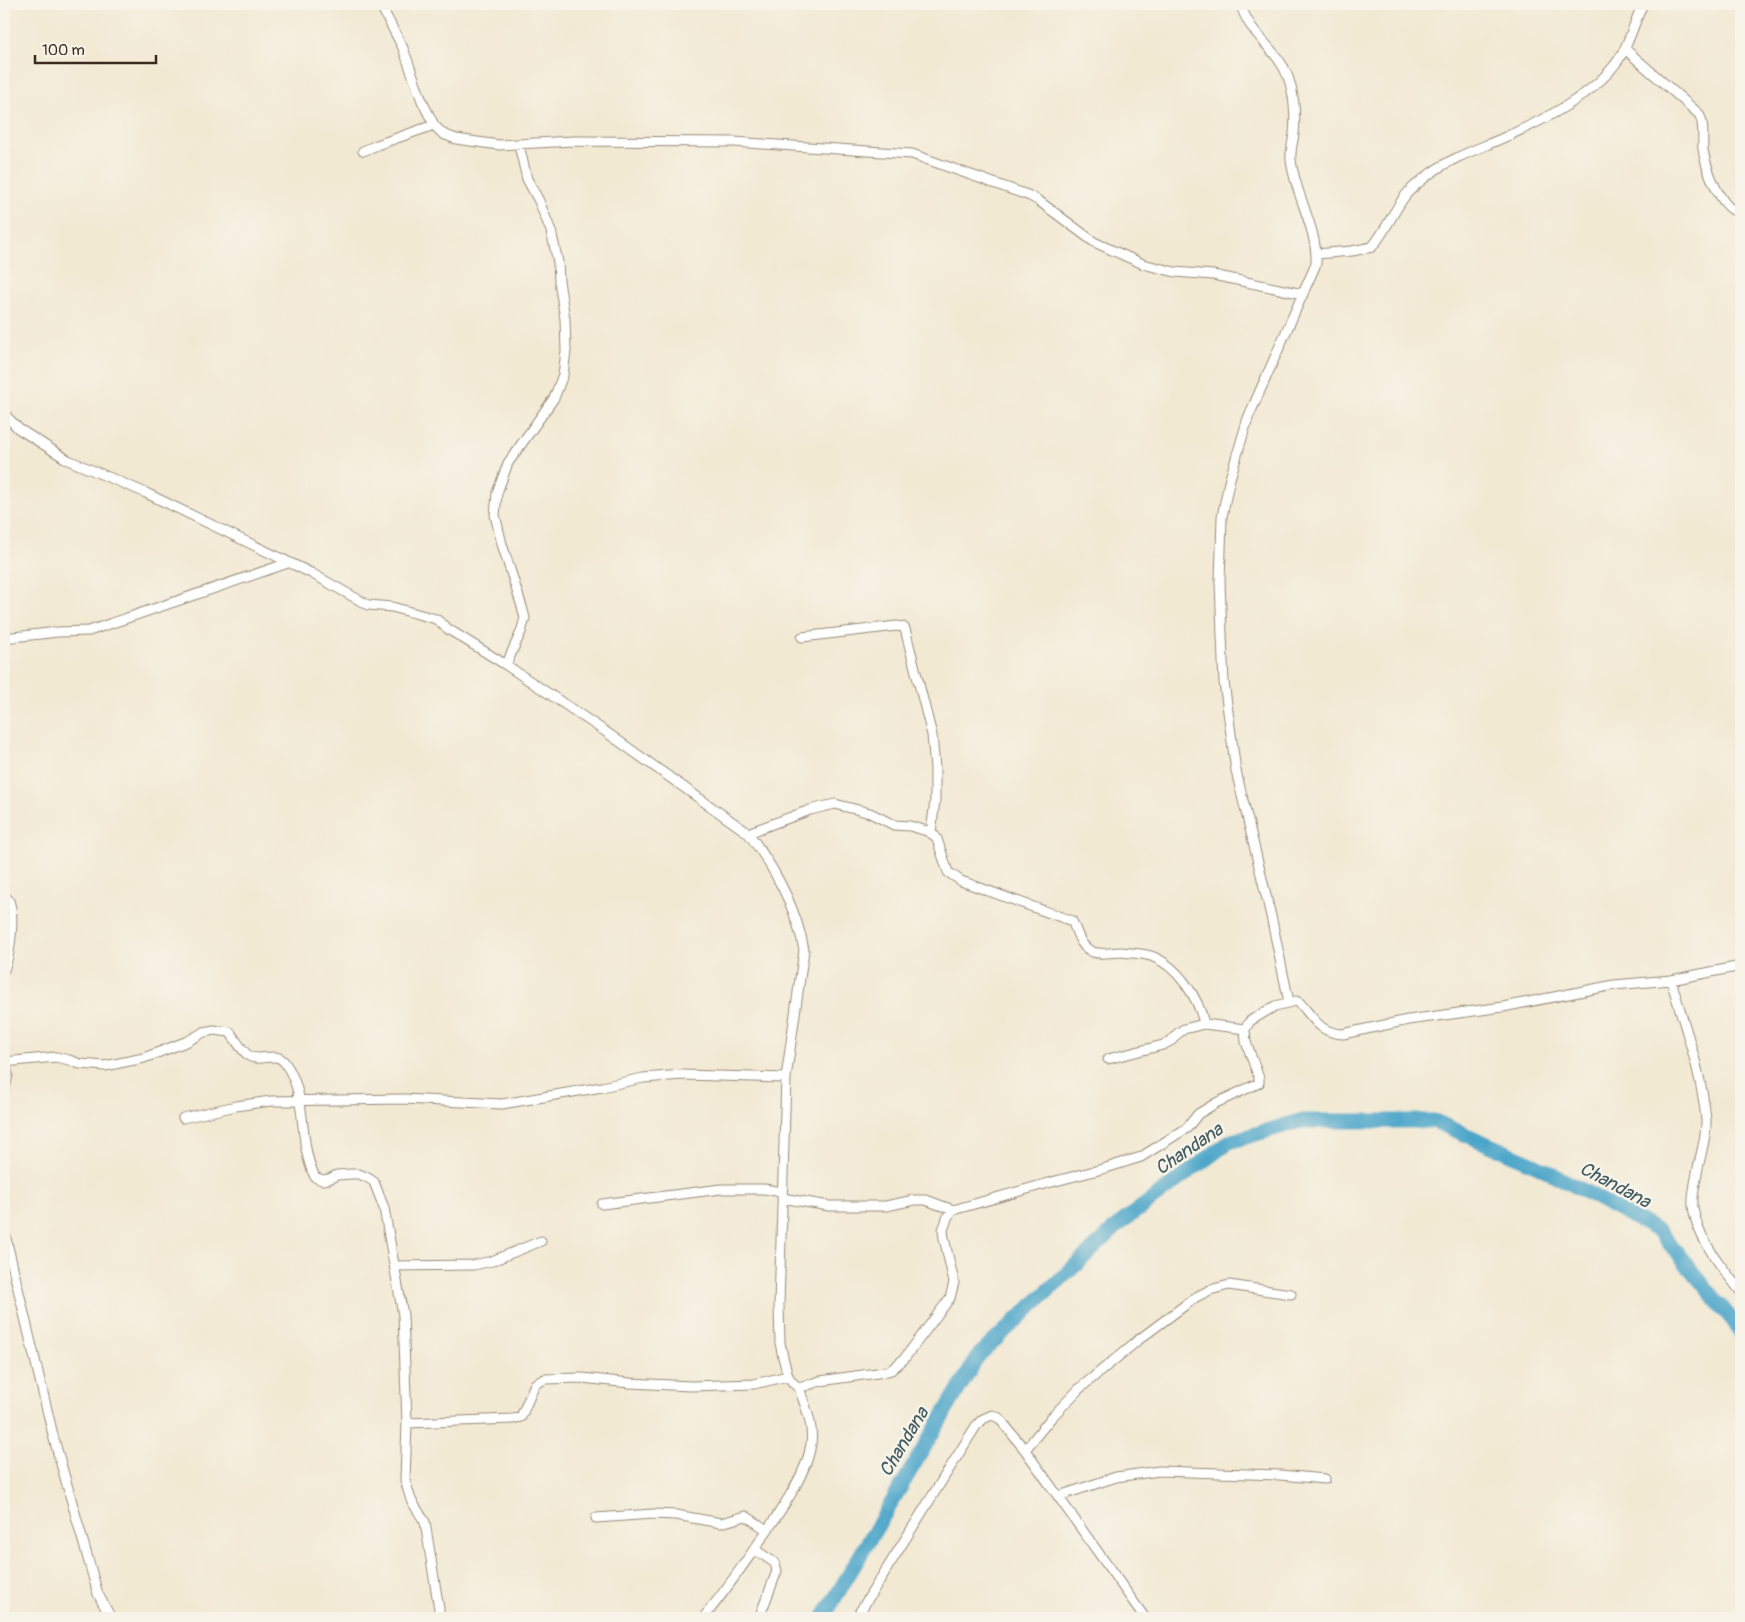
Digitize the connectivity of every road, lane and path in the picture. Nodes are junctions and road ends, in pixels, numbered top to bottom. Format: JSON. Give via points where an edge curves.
{"nodes":[{"id":1,"x":380,"y":4,"type":"edge"},
{"id":2,"x":1241,"y":4,"type":"edge"},
{"id":3,"x":1643,"y":4,"type":"edge"},
{"id":4,"x":1625,"y":49,"type":"junction"},
{"id":5,"x":434,"y":125,"type":"junction"},
{"id":6,"x":519,"y":145,"type":"junction"},
{"id":7,"x":364,"y":151,"type":"dead end"},
{"id":8,"x":1741,"y":212,"type":"edge"},
{"id":9,"x":1316,"y":254,"type":"junction"},
{"id":10,"x":1303,"y":294,"type":"junction"},
{"id":11,"x":4,"y":411,"type":"edge"},
{"id":12,"x":288,"y":563,"type":"junction"},
{"id":13,"x":802,"y":637,"type":"dead end"},
{"id":14,"x":4,"y":638,"type":"edge"},
{"id":15,"x":506,"y":665,"type":"junction"},
{"id":16,"x":748,"y":833,"type":"junction"},
{"id":17,"x":931,"y":833,"type":"junction"},
{"id":18,"x":4,"y":899,"type":"edge"},
{"id":19,"x":1741,"y":966,"type":"edge"},
{"id":20,"x":4,"y":970,"type":"edge"},
{"id":21,"x":1671,"y":980,"type":"junction"},
{"id":22,"x":1290,"y":1002,"type":"junction"},
{"id":23,"x":1204,"y":1024,"type":"junction"},
{"id":24,"x":1246,"y":1029,"type":"junction"},
{"id":25,"x":1108,"y":1058,"type":"dead end"},
{"id":26,"x":4,"y":1062,"type":"edge"},
{"id":27,"x":786,"y":1078,"type":"junction"},
{"id":28,"x":4,"y":1091,"type":"edge"},
{"id":29,"x":300,"y":1102,"type":"junction"},
{"id":30,"x":183,"y":1118,"type":"dead end"},
{"id":31,"x":782,"y":1195,"type":"junction"},
{"id":32,"x":602,"y":1204,"type":"dead end"},
{"id":33,"x":953,"y":1210,"type":"junction"},
{"id":34,"x":4,"y":1230,"type":"edge"},
{"id":35,"x":541,"y":1241,"type":"dead end"},
{"id":36,"x":395,"y":1266,"type":"junction"},
{"id":37,"x":1741,"y":1292,"type":"edge"},
{"id":38,"x":1290,"y":1294,"type":"dead end"},
{"id":39,"x":788,"y":1376,"type":"junction"},
{"id":40,"x":799,"y":1388,"type":"junction"},
{"id":41,"x":407,"y":1422,"type":"junction"},
{"id":42,"x":1025,"y":1450,"type":"junction"},
{"id":43,"x":1325,"y":1479,"type":"dead end"},
{"id":44,"x":1059,"y":1496,"type":"junction"},
{"id":45,"x":596,"y":1518,"type":"dead end"},
{"id":46,"x":767,"y":1530,"type":"junction"},
{"id":47,"x":754,"y":1549,"type":"junction"},
{"id":48,"x":111,"y":1618,"type":"edge"},
{"id":49,"x":439,"y":1618,"type":"edge"},
{"id":50,"x":702,"y":1618,"type":"edge"},
{"id":51,"x":759,"y":1618,"type":"edge"},
{"id":52,"x":856,"y":1618,"type":"edge"},
{"id":53,"x":1145,"y":1618,"type":"edge"}],
"edges":[{"from":1,"to":5,"type":"street","via":[[403,48]]},
{"from":2,"to":9,"type":"street","via":[[1246,19],[1282,63],[1289,78],[1294,131],[1291,159]]},
{"from":3,"to":4,"type":"street"},
{"from":4,"to":8,"type":"street","via":[[1700,114],[1705,159],[1716,191],[1731,209]]},
{"from":4,"to":9,"type":"street","via":[[1599,83],[1583,94],[1528,126],[1452,159],[1431,173],[1405,196],[1372,247]]},
{"from":5,"to":6,"type":"street","via":[[443,134],[456,139]]},
{"from":5,"to":7,"type":"street"},
{"from":6,"to":10,"type":"street","via":[[574,141],[734,142],[912,154],[1030,196],[1094,242],[1143,264]]},
{"from":6,"to":15,"type":"street","via":[[527,178],[551,231],[565,318],[566,351],[563,375],[554,398],[508,463],[497,493],[495,515],[524,618]]},
{"from":9,"to":10,"type":"street","via":[[1316,264]]},
{"from":10,"to":22,"type":"street","via":[[1248,418],[1222,517],[1224,682],[1236,771]]},
{"from":11,"to":12,"type":"street","via":[[19,429],[68,460],[146,493]]},
{"from":12,"to":14,"type":"street","via":[[89,631]]},
{"from":12,"to":15,"type":"street","via":[[368,605],[392,607],[436,619]]},
{"from":13,"to":17,"type":"street","via":[[897,626],[905,629],[932,735],[935,800]]},
{"from":15,"to":16,"type":"street"},
{"from":16,"to":17,"type":"street","via":[[835,804],[870,812],[894,825]]},
{"from":16,"to":27,"type":"street","via":[[763,853],[790,905],[802,937],[804,950]]},
{"from":17,"to":23,"type":"street","via":[[937,839],[949,874],[961,881],[1072,921],[1080,942],[1094,953],[1149,955],[1161,960],[1196,998]]},
{"from":18,"to":20,"type":"street","via":[[8,899],[12,911],[9,953]]},
{"from":19,"to":21,"type":"street"},
{"from":21,"to":22,"type":"street","via":[[1614,985],[1342,1034],[1324,1031],[1300,1003]]},
{"from":21,"to":37,"type":"street","via":[[1698,1074],[1706,1120],[1693,1205],[1697,1227]]},
{"from":22,"to":24,"type":"street","via":[[1275,1006],[1250,1021]]},
{"from":23,"to":24,"type":"street"},
{"from":23,"to":25,"type":"street","via":[[1184,1029],[1163,1045]]},
{"from":24,"to":33,"type":"street","via":[[1246,1042],[1259,1083],[1198,1114],[1187,1128],[1169,1140],[1141,1157]]},
{"from":26,"to":28,"type":"street","via":[[8,1075]]},
{"from":26,"to":29,"type":"street","via":[[56,1057],[80,1064],[105,1066],[144,1058],[204,1032],[230,1032],[248,1056],[277,1056],[284,1061]]},
{"from":27,"to":29,"type":"street","via":[[683,1075],[643,1078],[502,1104],[404,1099]]},
{"from":27,"to":31,"type":"street"},
{"from":29,"to":30,"type":"street","via":[[236,1106]]},
{"from":29,"to":36,"type":"street","via":[[309,1167],[314,1177],[322,1180],[337,1175],[359,1174],[374,1182],[384,1208]]},
{"from":31,"to":32,"type":"street","via":[[764,1189],[722,1189]]},
{"from":31,"to":33,"type":"street","via":[[838,1206],[886,1206],[926,1200]]},
{"from":31,"to":39,"type":"street","via":[[780,1343]]},
{"from":33,"to":40,"type":"street","via":[[944,1230],[954,1282],[950,1298],[904,1359],[884,1372]]},
{"from":34,"to":48,"type":"street","via":[[54,1439],[98,1594]]},
{"from":35,"to":36,"type":"street","via":[[474,1265]]},
{"from":36,"to":41,"type":"street","via":[[403,1315]]},
{"from":38,"to":42,"type":"street","via":[[1229,1285],[1196,1297],[1137,1340],[1079,1389]]},
{"from":39,"to":40,"type":"street"},
{"from":39,"to":41,"type":"street","via":[[754,1384],[691,1386],[582,1378],[545,1379],[535,1384],[521,1418]]},
{"from":40,"to":46,"type":"street","via":[[811,1426],[810,1452],[798,1480]]},
{"from":41,"to":49,"type":"street","via":[[405,1480],[410,1500],[424,1522]]},
{"from":42,"to":44,"type":"street"},
{"from":42,"to":52,"type":"street","via":[[1000,1418],[992,1415],[976,1426]]},
{"from":43,"to":44,"type":"street","via":[[1158,1471],[1116,1477]]},
{"from":44,"to":53,"type":"street"},
{"from":45,"to":46,"type":"street","via":[[668,1514],[721,1523],[746,1516]]},
{"from":46,"to":47,"type":"street"},
{"from":47,"to":50,"type":"street"},
{"from":47,"to":51,"type":"street","via":[[775,1563],[777,1571]]}]}
